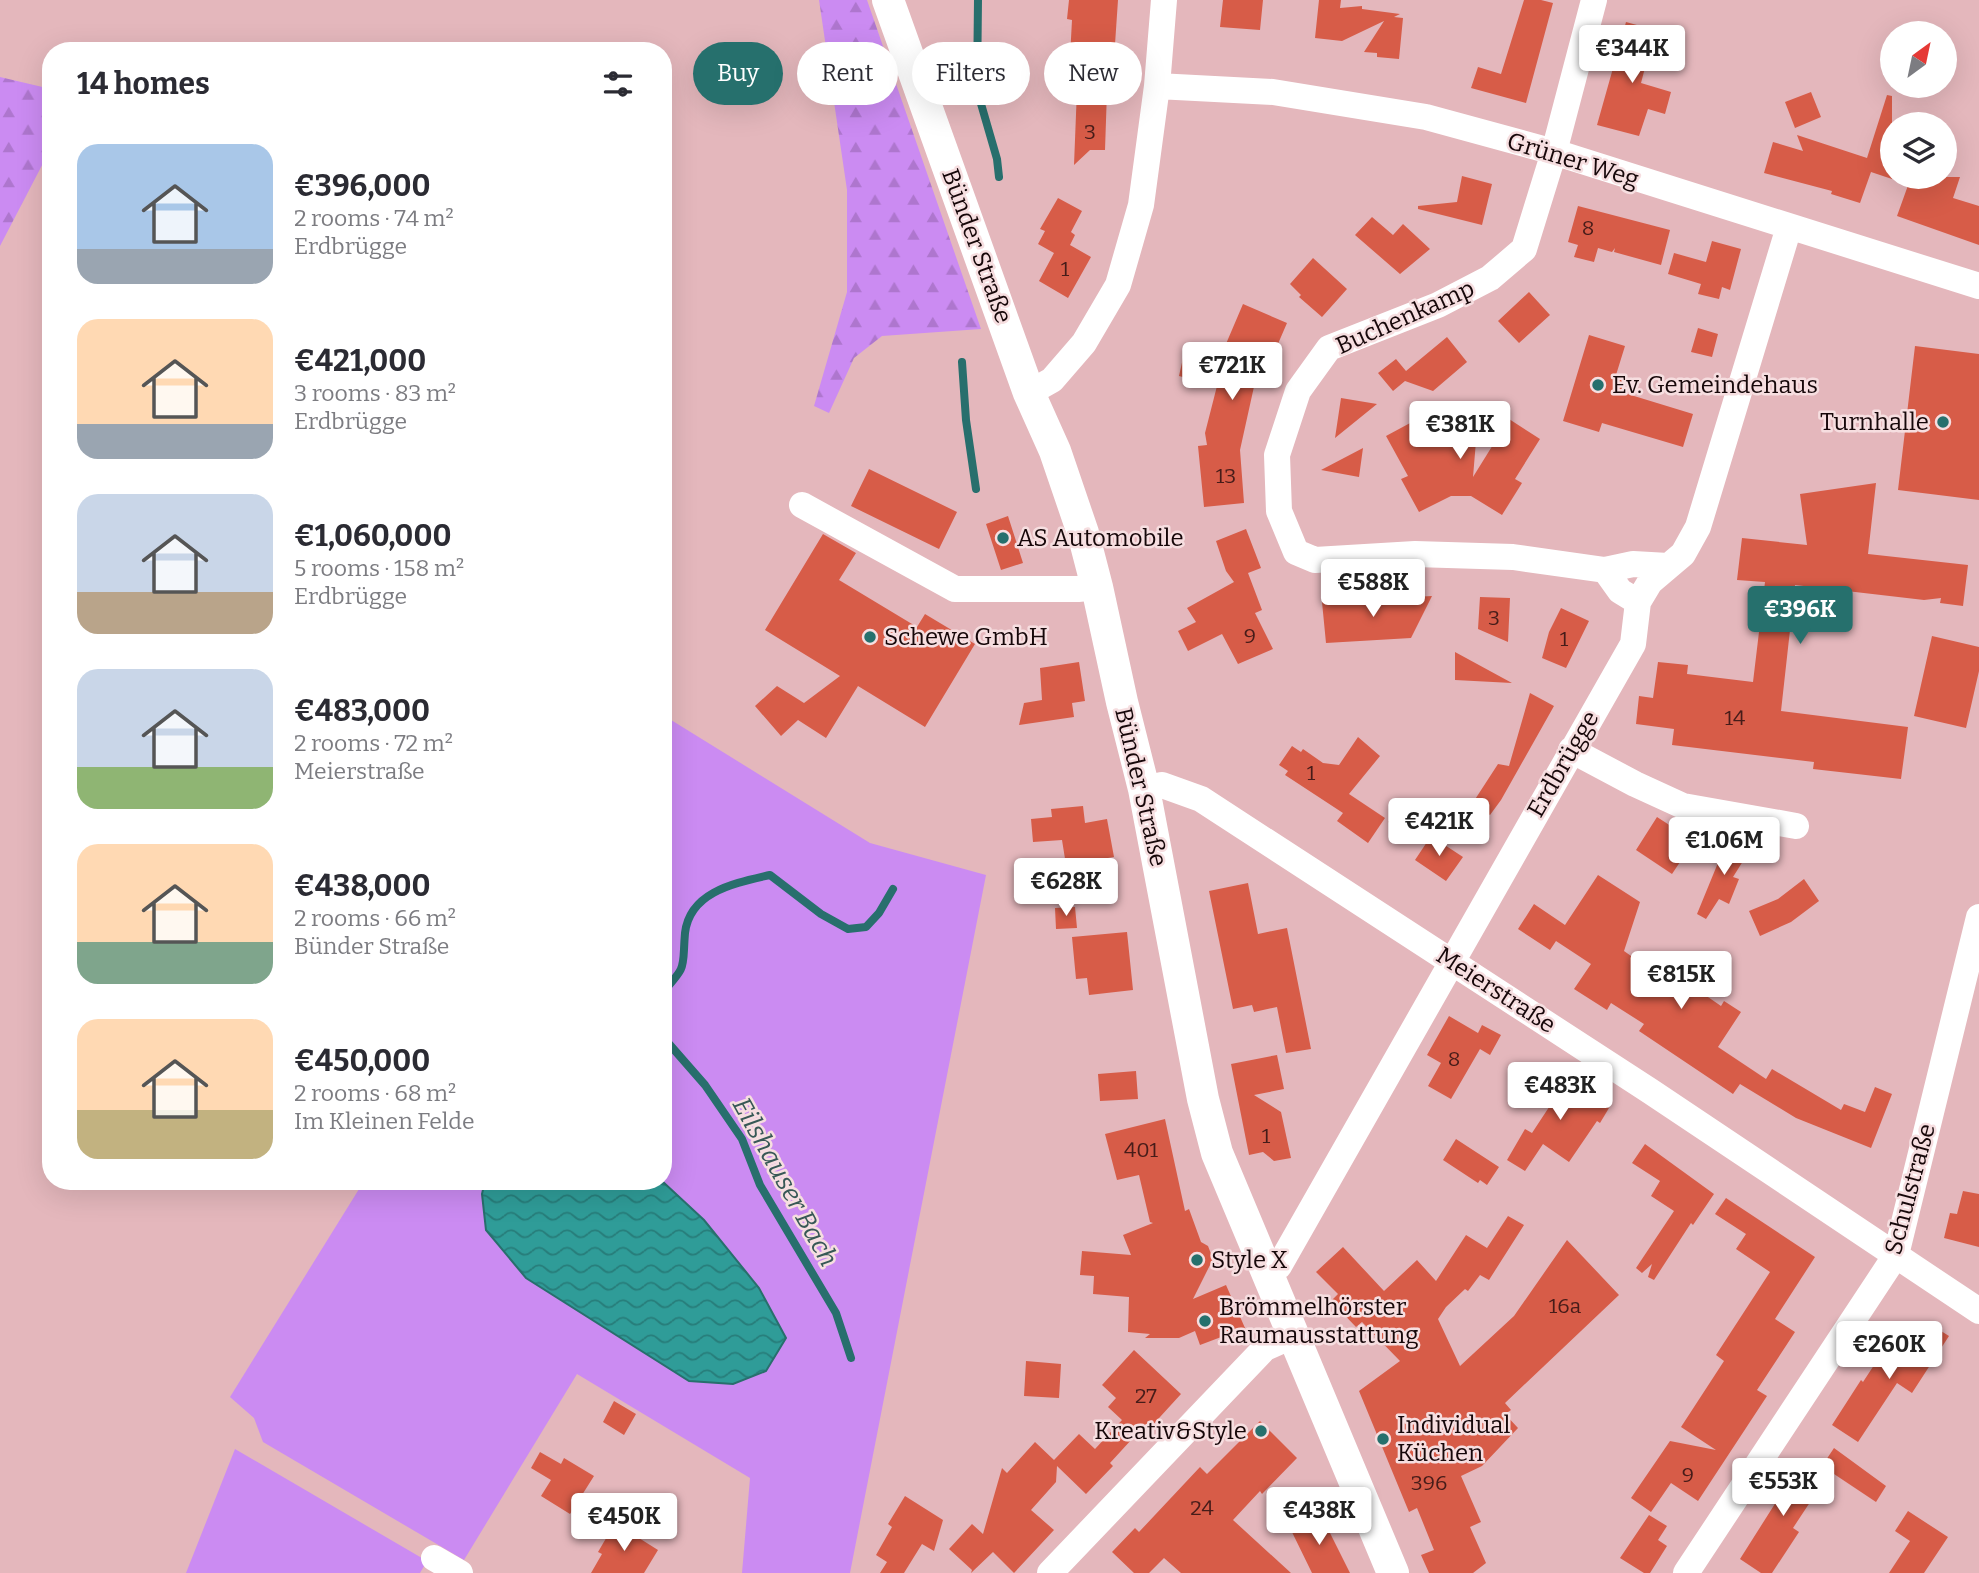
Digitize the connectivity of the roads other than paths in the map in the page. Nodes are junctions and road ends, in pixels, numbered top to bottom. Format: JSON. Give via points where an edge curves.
{"nodes":[{"id":1,"x":888,"y":0,"type":"edge"},
{"id":2,"x":1164,"y":0,"type":"edge"},
{"id":3,"x":1594,"y":0,"type":"edge"},
{"id":4,"x":1157,"y":86,"type":"junction"},
{"id":5,"x":1554,"y":152,"type":"junction"},
{"id":6,"x":1789,"y":227,"type":"junction"},
{"id":7,"x":1979,"y":286,"type":"edge"},
{"id":8,"x":1029,"y":393,"type":"junction"},
{"id":9,"x":802,"y":505,"type":"dead end"},
{"id":10,"x":1668,"y":566,"type":"junction"},
{"id":11,"x":1605,"y":570,"type":"junction"},
{"id":12,"x":1097,"y":587,"type":"junction"},
{"id":13,"x":1638,"y":602,"type":"junction"},
{"id":14,"x":1571,"y":750,"type":"junction"},
{"id":15,"x":1144,"y":789,"type":"junction"},
{"id":16,"x":1796,"y":826,"type":"dead end"},
{"id":17,"x":1979,"y":917,"type":"edge"},
{"id":18,"x":1452,"y":961,"type":"junction"},
{"id":19,"x":1896,"y":1255,"type":"junction"},
{"id":20,"x":1265,"y":1273,"type":"junction"},
{"id":21,"x":1979,"y":1311,"type":"edge"},
{"id":22,"x":1292,"y":1336,"type":"junction"},
{"id":23,"x":434,"y":1558,"type":"dead end"},
{"id":24,"x":460,"y":1573,"type":"edge"},
{"id":25,"x":1050,"y":1573,"type":"edge"},
{"id":26,"x":1392,"y":1573,"type":"edge"},
{"id":27,"x":1686,"y":1573,"type":"edge"}],
"edges":[{"from":1,"to":8,"type":"main road","name":"Bünder Straße"},
{"from":2,"to":4,"type":"street"},
{"from":3,"to":5,"type":"street","name":"Buchenkamp"},
{"from":4,"to":5,"type":"street","name":"Grüner Weg","via":[[1273,92],[1426,117]]},
{"from":4,"to":8,"type":"street","via":[[1141,205],[1118,285],[1084,343],[1052,380]]},
{"from":5,"to":6,"type":"street","name":"Grüner Weg"},
{"from":5,"to":11,"type":"street","name":"Buchenkamp","via":[[1524,249],[1516,256],[1490,278],[1459,294],[1329,348],[1298,391],[1277,455],[1279,511],[1296,552],[1315,560],[1415,554],[1513,556]]},
{"from":6,"to":7,"type":"street","name":"Grüner Weg"},
{"from":6,"to":10,"type":"street","name":"Erdbrügge","via":[[1698,527],[1684,554]]},
{"from":8,"to":12,"type":"main road","name":"Bünder Straße","via":[[1055,451]]},
{"from":9,"to":12,"type":"street","via":[[955,589]]},
{"from":10,"to":11,"type":"street","name":"Buchenkamp","via":[[1633,564]]},
{"from":10,"to":13,"type":"street","name":"Erdbrügge","via":[[1650,582]]},
{"from":11,"to":13,"type":"street","via":[[1620,591]]},
{"from":12,"to":15,"type":"main road","name":"Bünder Straße"},
{"from":13,"to":14,"type":"street","name":"Erdbrügge","via":[[1633,644]]},
{"from":14,"to":16,"type":"street","via":[[1683,806]]},
{"from":14,"to":18,"type":"street","name":"Erdbrügge"},
{"from":15,"to":18,"type":"street","name":"Meierstraße","via":[[1162,785],[1201,799]]},
{"from":15,"to":20,"type":"main road","name":"Bünder Straße","via":[[1216,1153]]},
{"from":17,"to":19,"type":"street","name":"Schulstraße"},
{"from":18,"to":19,"type":"street","name":"Meierstraße"},
{"from":18,"to":20,"type":"street","name":"Erdbrügge","via":[[1279,1266]]},
{"from":19,"to":21,"type":"street","name":"Meierstraße"},
{"from":19,"to":27,"type":"street","name":"Schulstraße"},
{"from":20,"to":22,"type":"main road","name":"Bünder Straße"},
{"from":22,"to":25,"type":"street","via":[[1265,1348]]},
{"from":22,"to":26,"type":"main road","name":"Bünder Straße"},
{"from":23,"to":24,"type":"street"}]}
